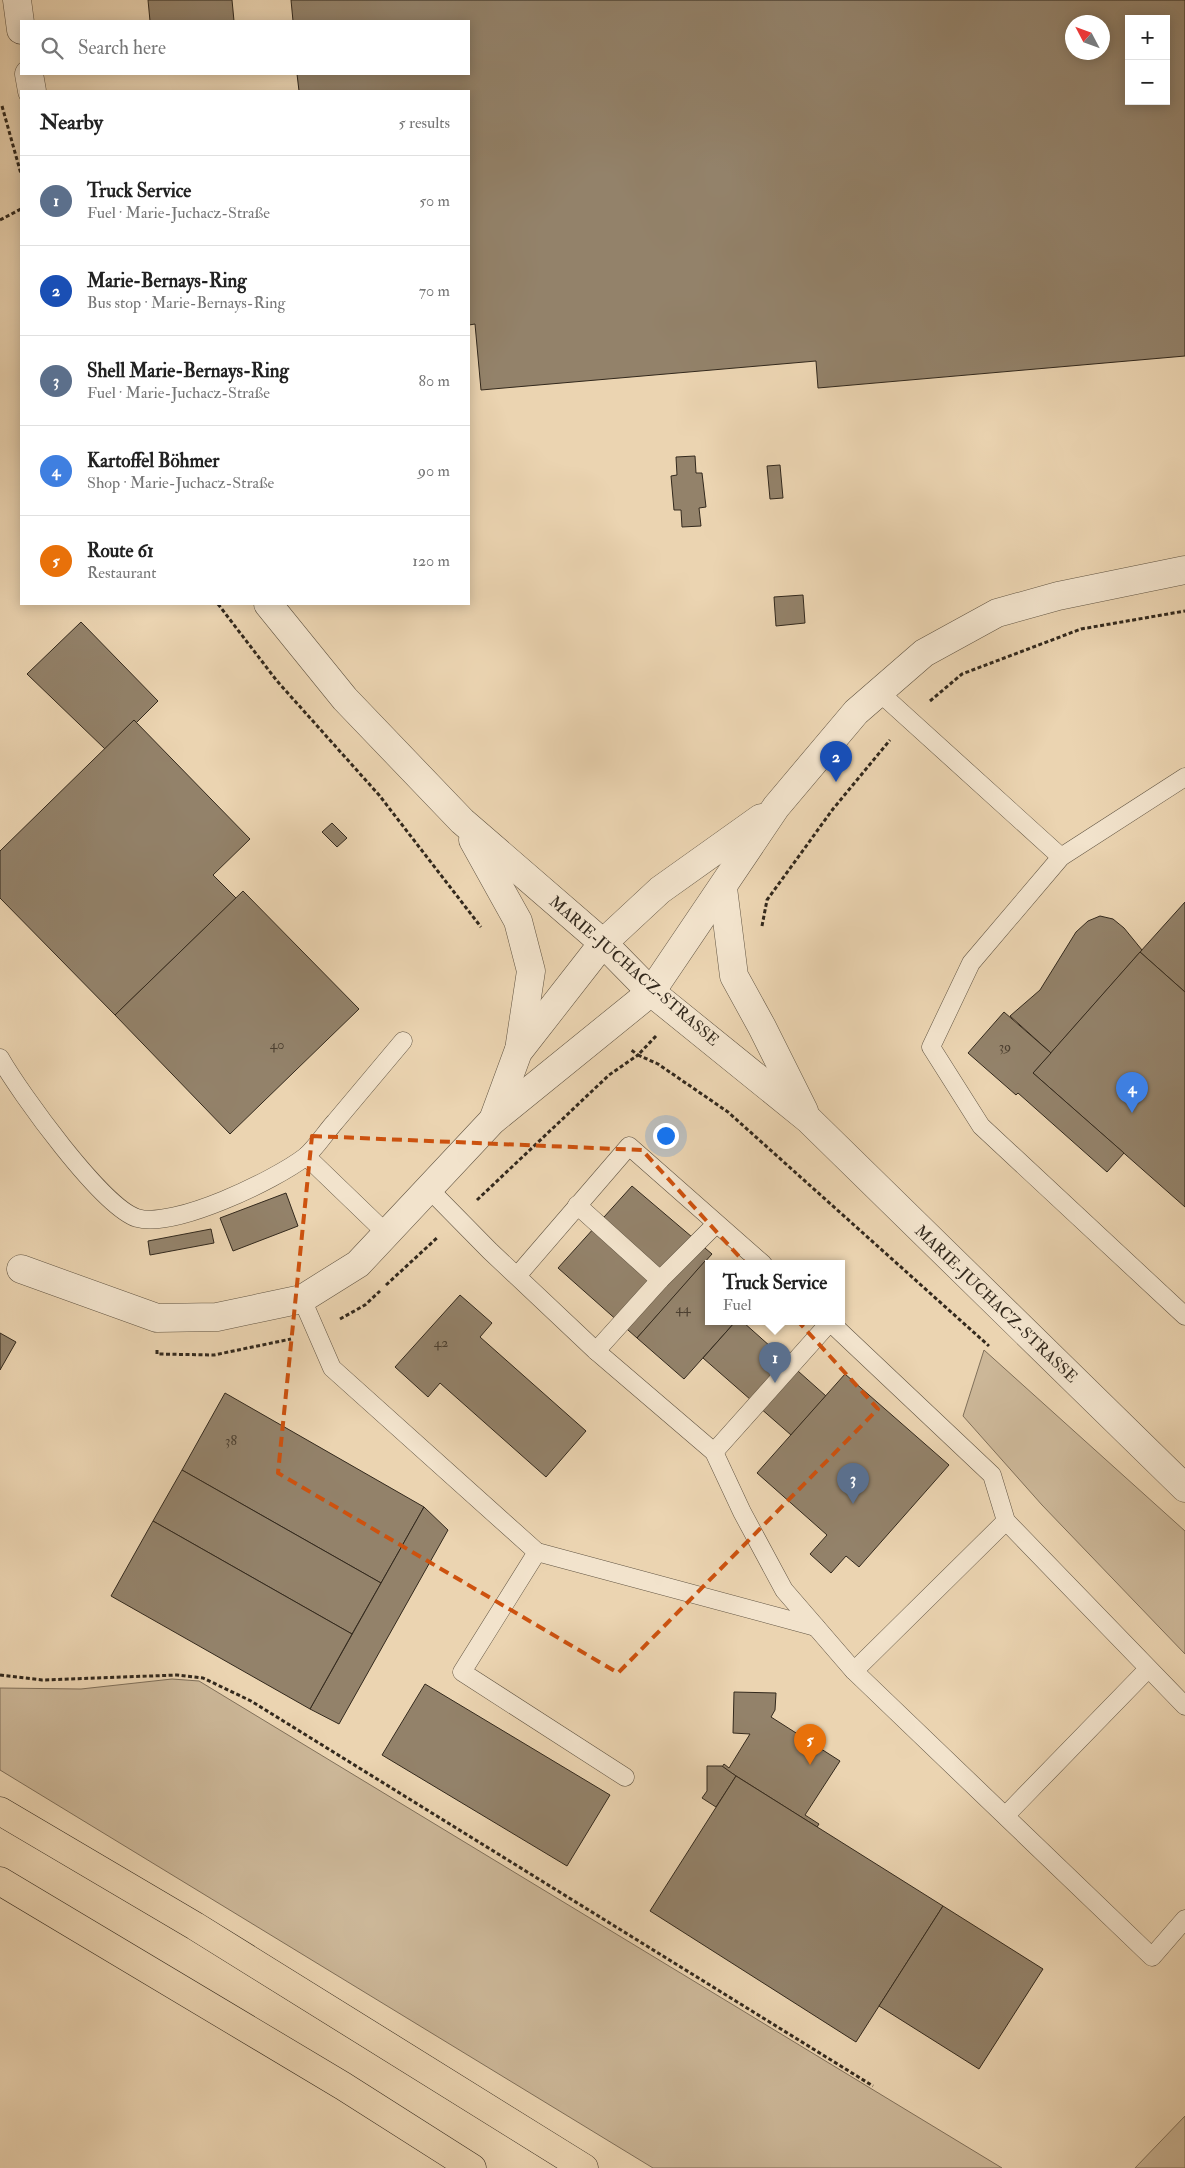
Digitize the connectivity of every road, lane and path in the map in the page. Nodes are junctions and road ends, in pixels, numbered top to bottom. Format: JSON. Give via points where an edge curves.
{"nodes":[{"id":1,"x":17,"y":0,"type":"edge"},
{"id":2,"x":20,"y":22,"type":"edge"},
{"id":3,"x":29,"y":75,"type":"edge"},
{"id":4,"x":32,"y":90,"type":"edge"},
{"id":5,"x":0,"y":100,"type":"edge"},
{"id":6,"x":20,"y":170,"type":"edge"},
{"id":7,"x":20,"y":210,"type":"edge"},
{"id":8,"x":0,"y":220,"type":"edge"},
{"id":9,"x":1185,"y":570,"type":"edge"},
{"id":10,"x":269,"y":605,"type":"edge"},
{"id":11,"x":1185,"y":611,"type":"edge"},
{"id":12,"x":879,"y":692,"type":"junction"},
{"id":13,"x":908,"y":719,"type":"junction"},
{"id":14,"x":1185,"y":777,"type":"edge"},
{"id":15,"x":776,"y":807,"type":"junction"},
{"id":16,"x":462,"y":821,"type":"junction"},
{"id":17,"x":1061,"y":857,"type":"junction"},
{"id":18,"x":723,"y":888,"type":"junction"},
{"id":19,"x":762,"y":928,"type":"dead end"},
{"id":20,"x":603,"y":943,"type":"junction"},
{"id":21,"x":651,"y":992,"type":"junction"},
{"id":22,"x":678,"y":1014,"type":"junction"},
{"id":23,"x":403,"y":1041,"type":"dead end"},
{"id":24,"x":518,"y":1052,"type":"junction"},
{"id":25,"x":0,"y":1058,"type":"edge"},
{"id":26,"x":808,"y":1119,"type":"junction"},
{"id":27,"x":492,"y":1121,"type":"junction"},
{"id":28,"x":306,"y":1156,"type":"junction"},
{"id":29,"x":430,"y":1190,"type":"junction"},
{"id":30,"x":577,"y":1205,"type":"junction"},
{"id":31,"x":716,"y":1224,"type":"junction"},
{"id":32,"x":387,"y":1234,"type":"junction"},
{"id":33,"x":758,"y":1260,"type":"edge"},
{"id":34,"x":22,"y":1269,"type":"dead end"},
{"id":35,"x":517,"y":1276,"type":"junction"},
{"id":36,"x":660,"y":1280,"type":"junction"},
{"id":37,"x":302,"y":1299,"type":"junction"},
{"id":38,"x":1185,"y":1316,"type":"edge"},
{"id":39,"x":827,"y":1325,"type":"edge"},
{"id":40,"x":833,"y":1325,"type":"edge"},
{"id":41,"x":994,"y":1350,"type":"dead end"},
{"id":42,"x":596,"y":1351,"type":"junction"},
{"id":43,"x":714,"y":1452,"type":"junction"},
{"id":44,"x":1185,"y":1488,"type":"edge"},
{"id":45,"x":1006,"y":1521,"type":"junction"},
{"id":46,"x":537,"y":1552,"type":"junction"},
{"id":47,"x":816,"y":1627,"type":"junction"},
{"id":48,"x":1148,"y":1669,"type":"junction"},
{"id":49,"x":854,"y":1671,"type":"junction"},
{"id":50,"x":0,"y":1675,"type":"edge"},
{"id":51,"x":1185,"y":1706,"type":"edge"},
{"id":52,"x":625,"y":1777,"type":"dead end"},
{"id":53,"x":0,"y":1811,"type":"edge"},
{"id":54,"x":1006,"y":1815,"type":"junction"},
{"id":55,"x":0,"y":1881,"type":"edge"},
{"id":56,"x":1185,"y":1919,"type":"edge"},
{"id":57,"x":873,"y":2086,"type":"dead end"},
{"id":58,"x":472,"y":2168,"type":"edge"},
{"id":59,"x":584,"y":2168,"type":"edge"}],
"edges":[{"from":1,"to":2,"type":"street"},
{"from":3,"to":4,"type":"street"},
{"from":5,"to":6,"type":"path"},
{"from":7,"to":8,"type":"path"},
{"from":9,"to":12,"type":"street","via":[[1058,596],[997,613],[924,653]]},
{"from":10,"to":16,"type":"street","name":"MARIE-JUCHACZ-STRASSE","via":[[345,699]]},
{"from":11,"to":13,"type":"path","via":[[1081,629],[962,674]]},
{"from":12,"to":13,"type":"lane"},
{"from":12,"to":15,"type":"street","via":[[856,712]]},
{"from":13,"to":17,"type":"lane"},
{"from":13,"to":19,"type":"path","via":[[833,809],[767,900]]},
{"from":14,"to":17,"type":"lane"},
{"from":15,"to":18,"type":"street"},
{"from":15,"to":20,"type":"street","via":[[660,890]]},
{"from":16,"to":20,"type":"street","name":"MARIE-JUCHACZ-STRASSE"},
{"from":16,"to":24,"type":"street","name":"MARIE-JUCHACZ-STRASSE","via":[[518,921],[531,971]]},
{"from":17,"to":38,"type":"lane","via":[[971,963],[931,1047],[981,1126]]},
{"from":18,"to":21,"type":"street"},
{"from":18,"to":26,"type":"street","name":"MARIE-JUCHACZ-STRASSE","via":[[734,976]]},
{"from":20,"to":21,"type":"street","name":"MARIE-JUCHACZ-STRASSE"},
{"from":20,"to":24,"type":"street"},
{"from":21,"to":22,"type":"street","name":"MARIE-JUCHACZ-STRASSE"},
{"from":21,"to":27,"type":"street"},
{"from":22,"to":26,"type":"street","name":"MARIE-JUCHACZ-STRASSE"},
{"from":22,"to":41,"type":"path","via":[[638,1055],[658,1064],[728,1112]]},
{"from":23,"to":28,"type":"lane"},
{"from":24,"to":27,"type":"street"},
{"from":25,"to":28,"type":"lane","via":[[36,1114],[69,1154],[112,1201],[137,1218],[167,1220],[209,1206],[269,1180]]},
{"from":26,"to":44,"type":"street","name":"MARIE-JUCHACZ-STRASSE"},
{"from":27,"to":29,"type":"street"},
{"from":28,"to":32,"type":"lane"},
{"from":29,"to":32,"type":"street"},
{"from":29,"to":35,"type":"lane"},
{"from":30,"to":31,"type":"lane","via":[[629,1146]]},
{"from":30,"to":35,"type":"lane"},
{"from":30,"to":36,"type":"lane"},
{"from":31,"to":33,"type":"lane"},
{"from":31,"to":36,"type":"lane"},
{"from":32,"to":37,"type":"street","via":[[358,1264]]},
{"from":34,"to":37,"type":"street","via":[[157,1318],[217,1316]]},
{"from":35,"to":42,"type":"lane"},
{"from":36,"to":42,"type":"lane"},
{"from":37,"to":46,"type":"lane","via":[[332,1368]]},
{"from":39,"to":43,"type":"lane"},
{"from":40,"to":45,"type":"lane","via":[[992,1475]]},
{"from":42,"to":43,"type":"lane"},
{"from":43,"to":47,"type":"lane","via":[[784,1590]]},
{"from":45,"to":48,"type":"lane"},
{"from":45,"to":49,"type":"lane"},
{"from":46,"to":47,"type":"lane"},
{"from":46,"to":52,"type":"lane","via":[[462,1672]]},
{"from":47,"to":49,"type":"lane"},
{"from":48,"to":51,"type":"lane"},
{"from":48,"to":54,"type":"lane"},
{"from":49,"to":54,"type":"lane"},
{"from":50,"to":57,"type":"path","via":[[42,1680],[177,1675],[203,1678],[251,1701]]},
{"from":53,"to":59,"type":"highway","via":[[220,1941]]},
{"from":54,"to":56,"type":"lane","via":[[1152,1957]]},
{"from":55,"to":58,"type":"highway","via":[[343,2086]]}]}
